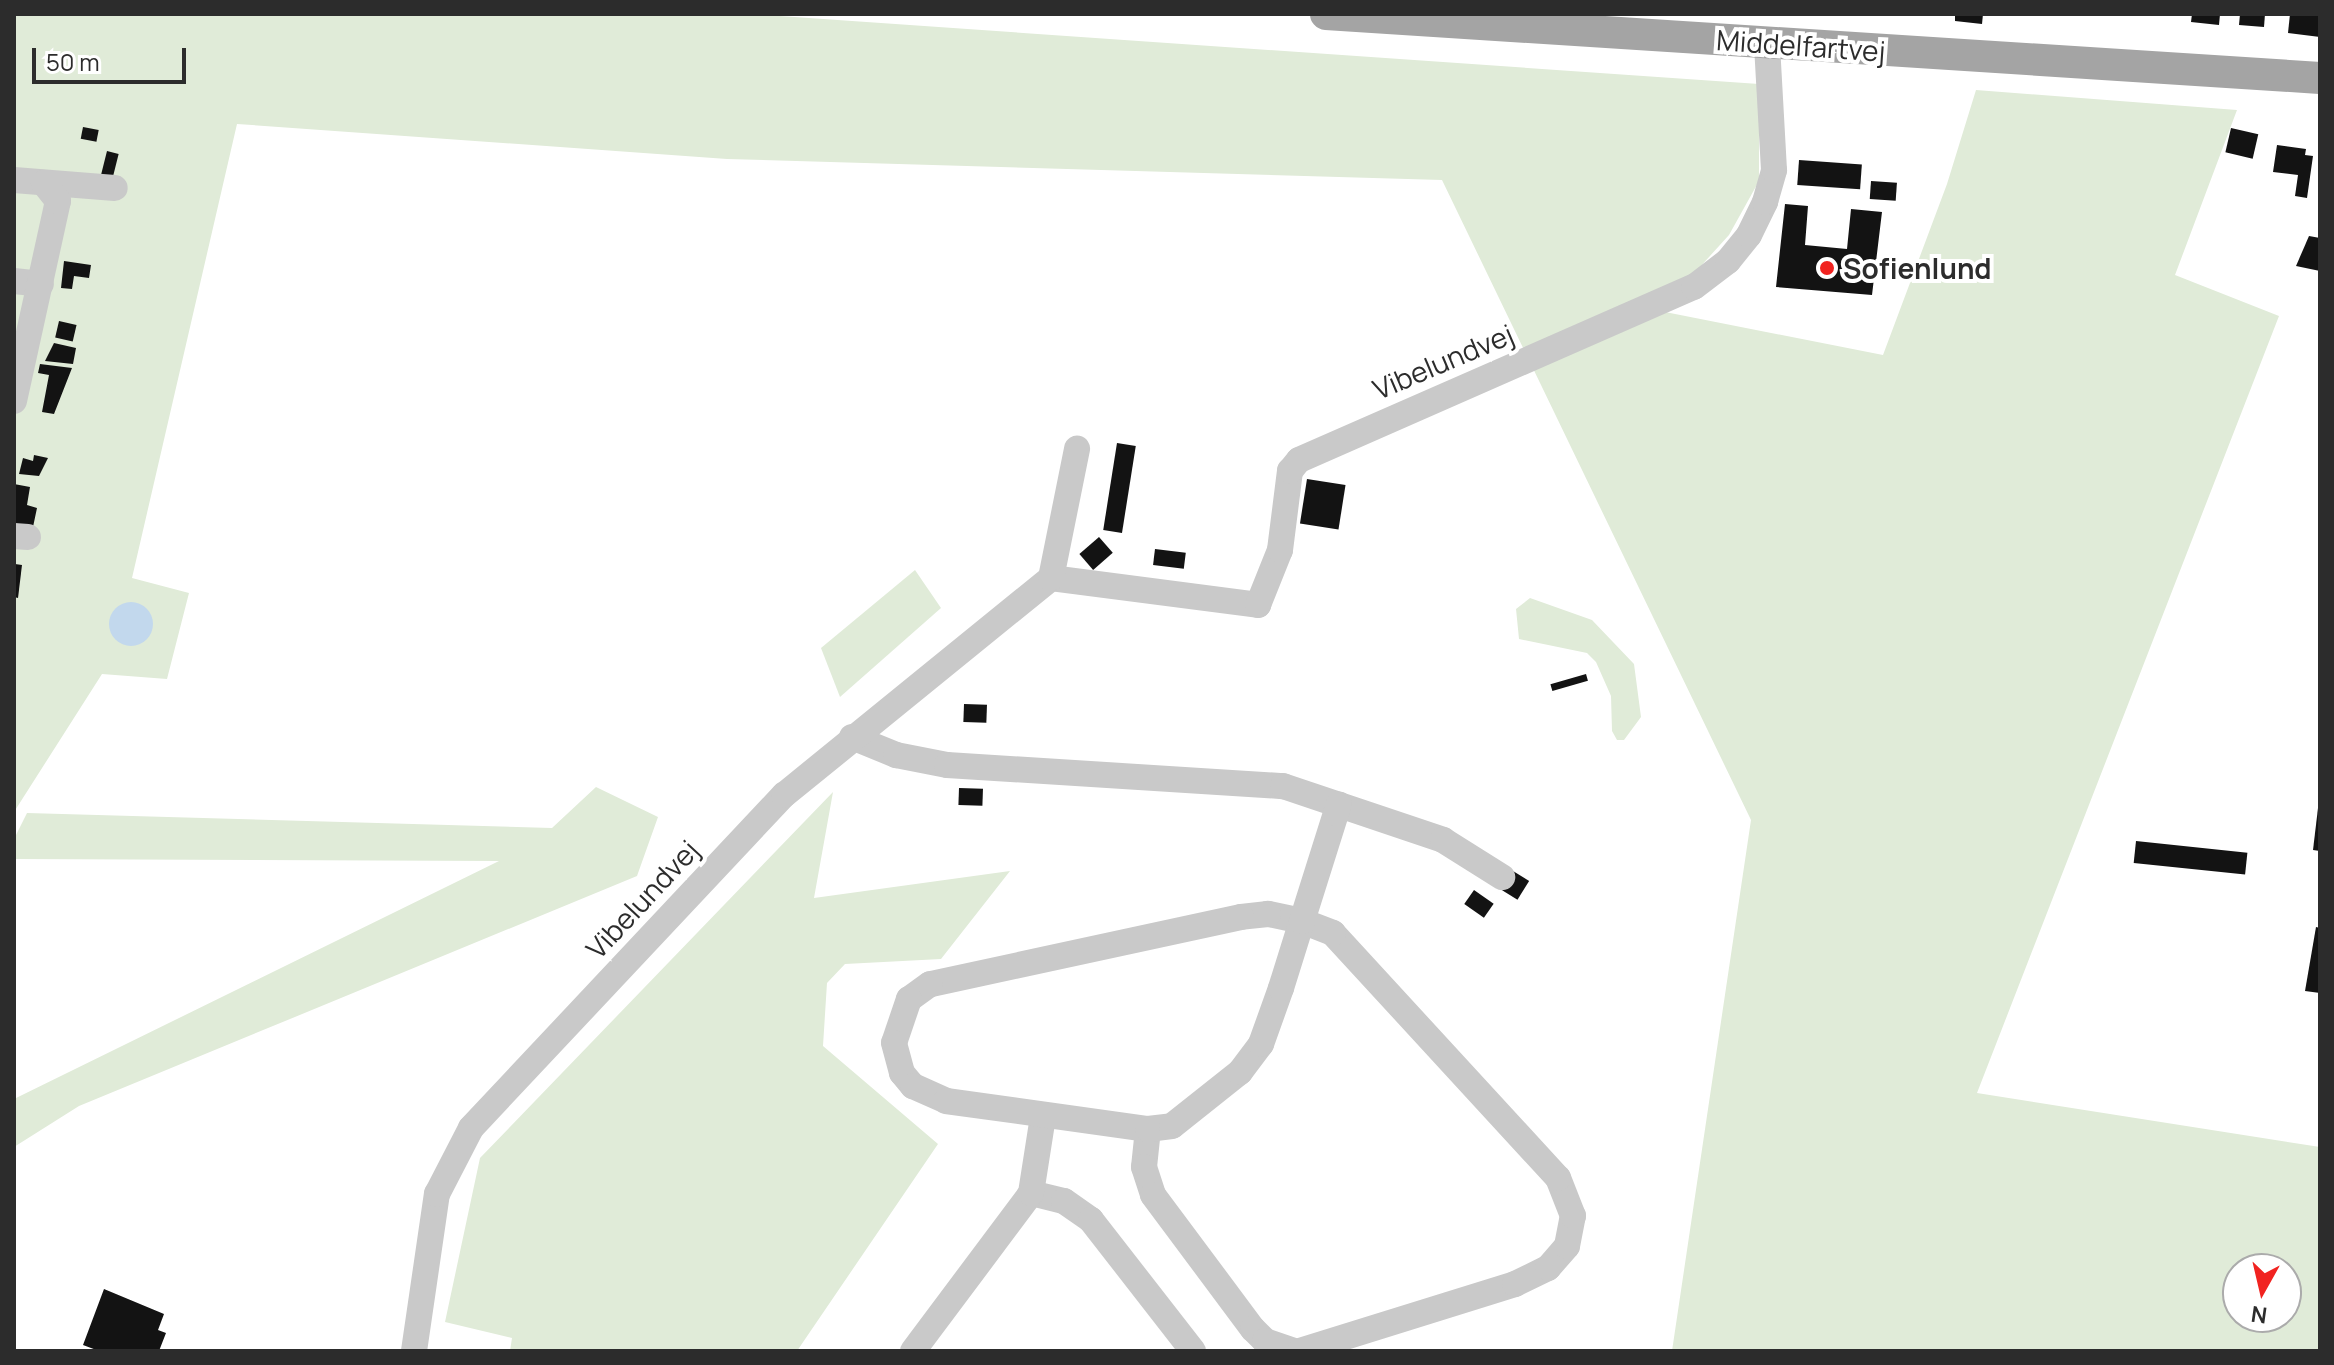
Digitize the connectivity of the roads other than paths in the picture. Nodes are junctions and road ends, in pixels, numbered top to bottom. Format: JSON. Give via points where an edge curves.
{"nodes":[{"id":1,"x":1326,"y":14,"type":"edge"},
{"id":2,"x":1557,"y":21,"type":"edge"},
{"id":3,"x":1767,"y":43,"type":"junction"},
{"id":4,"x":2320,"y":78,"type":"edge"},
{"id":5,"x":2275,"y":79,"type":"junction"},
{"id":6,"x":2320,"y":87,"type":"edge"},
{"id":7,"x":14,"y":180,"type":"edge"},
{"id":8,"x":44,"y":183,"type":"junction"},
{"id":9,"x":115,"y":188,"type":"dead end"},
{"id":10,"x":14,"y":281,"type":"edge"},
{"id":11,"x":41,"y":284,"type":"junction"},
{"id":12,"x":14,"y":401,"type":"edge"},
{"id":13,"x":1077,"y":449,"type":"dead end"},
{"id":14,"x":1051,"y":578,"type":"junction"},
{"id":15,"x":852,"y":737,"type":"junction"},
{"id":16,"x":1339,"y":804,"type":"junction"},
{"id":17,"x":1502,"y":877,"type":"dead end"},
{"id":18,"x":1302,"y":921,"type":"junction"},
{"id":19,"x":1043,"y":1116,"type":"junction"},
{"id":20,"x":1148,"y":1129,"type":"junction"},
{"id":21,"x":1031,"y":1193,"type":"junction"},
{"id":22,"x":414,"y":1351,"type":"edge"},
{"id":23,"x":913,"y":1351,"type":"edge"},
{"id":24,"x":1193,"y":1351,"type":"edge"},
{"id":25,"x":1294,"y":1351,"type":"edge"},
{"id":26,"x":1300,"y":1351,"type":"edge"}],
"edges":[{"from":1,"to":2,"type":"main road","name":"Middelfartvej"},
{"from":2,"to":3,"type":"main road","name":"Middelfartvej"},
{"from":3,"to":5,"type":"main road","name":"Middelfartvej"},
{"from":3,"to":14,"type":"street","name":"Vibelundvej","via":[[1774,170],[1765,202],[1728,261],[1694,287],[1299,460],[1290,471],[1280,550],[1258,605]]},
{"from":4,"to":5,"type":"main road","name":"Middelfartvej"},
{"from":5,"to":6,"type":"main road","name":"Middelfartvej"},
{"from":7,"to":8,"type":"street"},
{"from":8,"to":9,"type":"street"},
{"from":8,"to":11,"type":"street","via":[[58,201]]},
{"from":10,"to":11,"type":"street"},
{"from":11,"to":12,"type":"street"},
{"from":13,"to":14,"type":"street"},
{"from":14,"to":15,"type":"street","name":"Vibelundvej"},
{"from":15,"to":16,"type":"street","via":[[896,755],[947,765],[1264,782]]},
{"from":15,"to":22,"type":"street","name":"Vibelundvej","via":[[784,795],[471,1128],[437,1194]]},
{"from":16,"to":17,"type":"street","via":[[1443,840]]},
{"from":16,"to":18,"type":"street"},
{"from":18,"to":19,"type":"street","via":[[1268,914],[1241,917],[930,984],[909,999],[894,1043],[902,1073],[913,1086],[946,1101]]},
{"from":18,"to":20,"type":"street","via":[[1261,1044],[1240,1072],[1188,1117],[1172,1126]]},
{"from":18,"to":26,"type":"street","via":[[1333,933],[1352,950],[1558,1178],[1573,1216],[1567,1246],[1548,1268],[1515,1284]]},
{"from":19,"to":20,"type":"street"},
{"from":19,"to":21,"type":"street"},
{"from":20,"to":25,"type":"street","via":[[1144,1167],[1153,1195],[1253,1329],[1265,1341]]},
{"from":21,"to":23,"type":"street"},
{"from":21,"to":24,"type":"street","via":[[1064,1201],[1091,1220]]}]}
